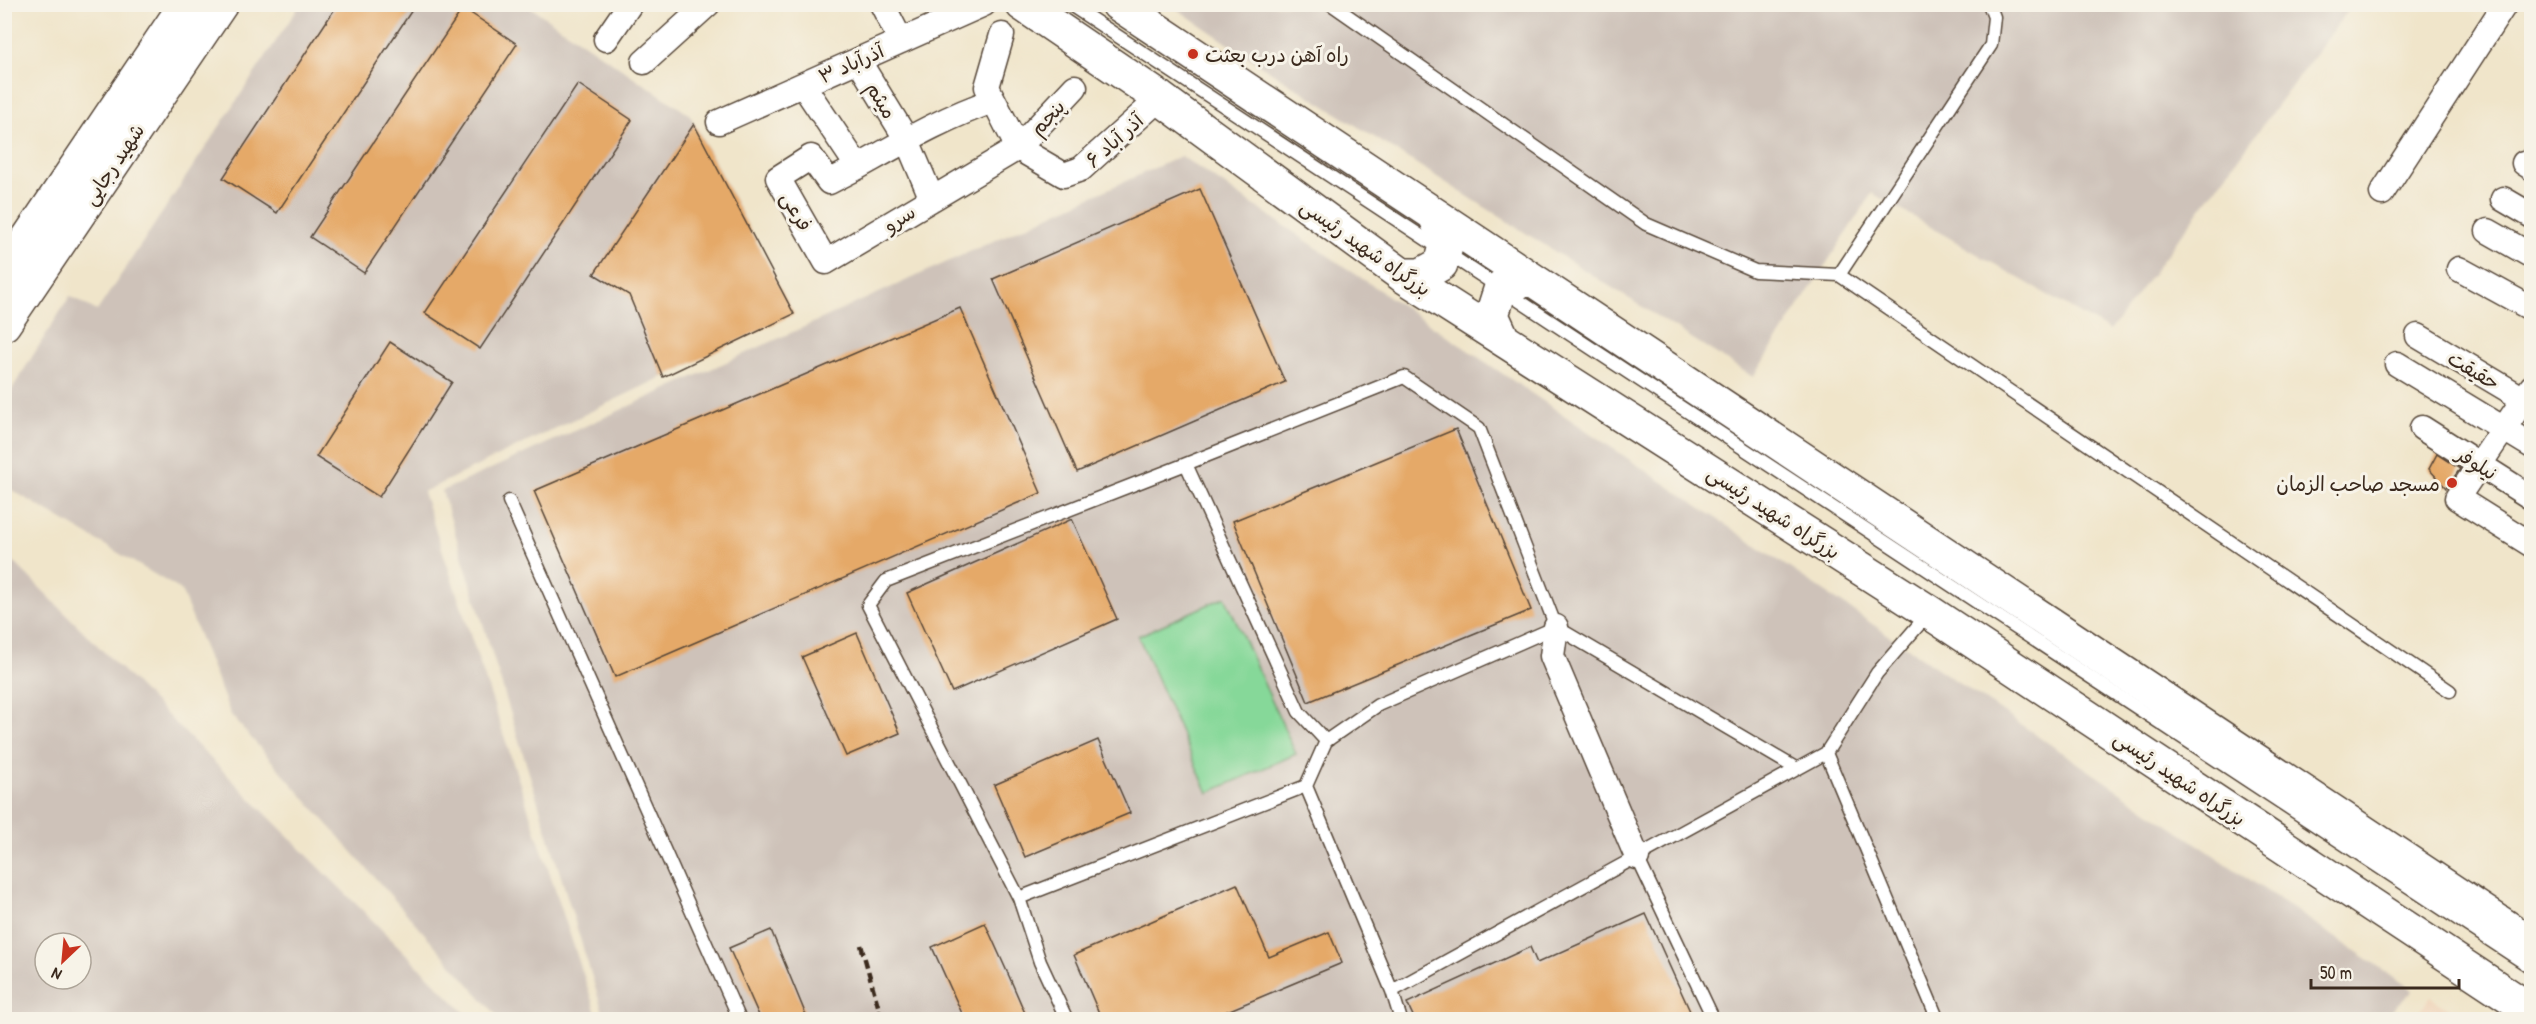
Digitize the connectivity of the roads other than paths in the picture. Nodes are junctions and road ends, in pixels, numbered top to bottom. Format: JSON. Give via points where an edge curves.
{"nodes":[{"id":1,"x":186,"y":4,"type":"edge"},
{"id":2,"x":221,"y":4,"type":"edge"},
{"id":3,"x":630,"y":4,"type":"edge"},
{"id":4,"x":708,"y":4,"type":"edge"},
{"id":5,"x":882,"y":4,"type":"edge"},
{"id":6,"x":984,"y":4,"type":"edge"},
{"id":7,"x":1022,"y":4,"type":"edge"},
{"id":8,"x":1069,"y":4,"type":"edge"},
{"id":9,"x":1118,"y":4,"type":"edge"},
{"id":10,"x":1331,"y":4,"type":"edge"},
{"id":11,"x":1989,"y":4,"type":"edge"},
{"id":12,"x":2505,"y":4,"type":"edge"},
{"id":13,"x":1002,"y":35,"type":"dead end"},
{"id":14,"x":606,"y":39,"type":"dead end"},
{"id":15,"x":901,"y":41,"type":"junction"},
{"id":16,"x":858,"y":60,"type":"junction"},
{"id":17,"x":644,"y":62,"type":"dead end"},
{"id":18,"x":803,"y":85,"type":"junction"},
{"id":19,"x":1075,"y":87,"type":"dead end"},
{"id":20,"x":1160,"y":98,"type":"junction"},
{"id":21,"x":993,"y":101,"type":"junction"},
{"id":22,"x":719,"y":122,"type":"dead end"},
{"id":23,"x":907,"y":140,"type":"junction"},
{"id":24,"x":1018,"y":148,"type":"junction"},
{"id":25,"x":858,"y":167,"type":"junction"},
{"id":26,"x":2382,"y":193,"type":"dead end"},
{"id":27,"x":932,"y":199,"type":"junction"},
{"id":28,"x":2503,"y":199,"type":"dead end"},
{"id":29,"x":1435,"y":216,"type":"junction"},
{"id":30,"x":2532,"y":216,"type":"edge"},
{"id":31,"x":2487,"y":231,"type":"dead end"},
{"id":32,"x":2532,"y":256,"type":"edge"},
{"id":33,"x":826,"y":262,"type":"joint"},
{"id":34,"x":2459,"y":269,"type":"dead end"},
{"id":35,"x":4,"y":274,"type":"edge"},
{"id":36,"x":1402,"y":275,"type":"junction"},
{"id":37,"x":1839,"y":275,"type":"junction"},
{"id":38,"x":1530,"y":280,"type":"junction"},
{"id":39,"x":2532,"y":309,"type":"edge"},
{"id":40,"x":4,"y":324,"type":"edge"},
{"id":41,"x":2418,"y":336,"type":"dead end"},
{"id":42,"x":1503,"y":339,"type":"junction"},
{"id":43,"x":2397,"y":364,"type":"dead end"},
{"id":44,"x":2529,"y":397,"type":"edge"},
{"id":45,"x":2422,"y":428,"type":"dead end"},
{"id":46,"x":2503,"y":429,"type":"junction"},
{"id":47,"x":2532,"y":446,"type":"edge"},
{"id":48,"x":1186,"y":464,"type":"junction"},
{"id":49,"x":2480,"y":464,"type":"junction"},
{"id":50,"x":2532,"y":498,"type":"edge"},
{"id":51,"x":509,"y":501,"type":"dead end"},
{"id":52,"x":2532,"y":545,"type":"edge"},
{"id":53,"x":1929,"y":612,"type":"junction"},
{"id":54,"x":1556,"y":627,"type":"junction"},
{"id":55,"x":2450,"y":691,"type":"dead end"},
{"id":56,"x":1326,"y":741,"type":"junction"},
{"id":57,"x":1826,"y":753,"type":"junction"},
{"id":58,"x":1797,"y":769,"type":"junction"},
{"id":59,"x":1306,"y":786,"type":"junction"},
{"id":60,"x":1637,"y":856,"type":"junction"},
{"id":61,"x":1019,"y":898,"type":"junction"},
{"id":62,"x":2532,"y":944,"type":"edge"},
{"id":63,"x":2532,"y":968,"type":"edge"},
{"id":64,"x":1392,"y":991,"type":"junction"},
{"id":65,"x":2532,"y":1011,"type":"edge"},
{"id":66,"x":740,"y":1020,"type":"edge"},
{"id":67,"x":1067,"y":1020,"type":"edge"},
{"id":68,"x":1401,"y":1020,"type":"edge"},
{"id":69,"x":1714,"y":1020,"type":"edge"},
{"id":70,"x":1938,"y":1020,"type":"edge"}],
"edges":[{"from":1,"to":35,"type":"main road","name":"شهید رجایی"},
{"from":2,"to":40,"type":"main road","name":"شهید رجایی"},
{"from":3,"to":14,"type":"street"},
{"from":4,"to":17,"type":"street"},
{"from":5,"to":15,"type":"street"},
{"from":6,"to":15,"type":"street","name":"۳ آذرآباد"},
{"from":7,"to":20,"type":"main road","name":"بزرگراه شهید رئیسی"},
{"from":8,"to":63,"type":"lane"},
{"from":9,"to":29,"type":"main road"},
{"from":10,"to":37,"type":"lane","via":[[1646,224],[1755,271]]},
{"from":11,"to":37,"type":"lane","via":[[1995,16],[1991,45]]},
{"from":12,"to":26,"type":"street"},
{"from":13,"to":21,"type":"street","via":[[987,87]]},
{"from":15,"to":16,"type":"street","name":"۳ آذرآباد"},
{"from":16,"to":18,"type":"street","name":"۳ آذرآباد","via":[[824,64]]},
{"from":16,"to":23,"type":"street","name":"میثم"},
{"from":18,"to":22,"type":"street","name":"۳ آذرآباد"},
{"from":18,"to":25,"type":"street"},
{"from":19,"to":24,"type":"street","name":"پنجم"},
{"from":20,"to":24,"type":"street","name":"آذر آباد ۶","via":[[1081,170],[1064,175]]},
{"from":20,"to":36,"type":"main road","name":"بزرگراه شهید رئیسی"},
{"from":21,"to":23,"type":"street","via":[[960,112]]},
{"from":21,"to":24,"type":"street"},
{"from":23,"to":25,"type":"street"},
{"from":23,"to":27,"type":"street","name":"میثم"},
{"from":24,"to":27,"type":"street","name":"سرو"},
{"from":25,"to":33,"type":"street","name":"فرعی","via":[[829,182],[811,158],[778,178]]},
{"from":27,"to":33,"type":"street","name":"سرو"},
{"from":28,"to":30,"type":"street"},
{"from":29,"to":36,"type":"main road","via":[[1447,243],[1441,264],[1421,275]]},
{"from":29,"to":38,"type":"main road"},
{"from":31,"to":32,"type":"street"},
{"from":34,"to":39,"type":"street"},
{"from":36,"to":42,"type":"main road","name":"بزرگراه شهید رئیسی"},
{"from":37,"to":55,"type":"lane"},
{"from":38,"to":42,"type":"main road","via":[[1501,287],[1492,315]]},
{"from":38,"to":62,"type":"main road"},
{"from":41,"to":44,"type":"street","name":"حقیقت"},
{"from":42,"to":53,"type":"main road","name":"بزرگراه شهید رئیسی"},
{"from":43,"to":46,"type":"street"},
{"from":44,"to":46,"type":"street"},
{"from":45,"to":49,"type":"street","name":"نیلوفر"},
{"from":46,"to":47,"type":"street"},
{"from":46,"to":49,"type":"street"},
{"from":48,"to":54,"type":"lane","via":[[1404,378],[1479,428]]},
{"from":48,"to":56,"type":"lane","via":[[1299,712]]},
{"from":48,"to":61,"type":"lane","via":[[886,581],[868,605]]},
{"from":49,"to":50,"type":"street","name":"نیلوفر"},
{"from":49,"to":52,"type":"street","via":[[2457,498]]},
{"from":51,"to":66,"type":"lane"},
{"from":53,"to":57,"type":"lane","via":[[1877,673]]},
{"from":53,"to":65,"type":"main road","name":"بزرگراه شهید رئیسی"},
{"from":54,"to":56,"type":"lane","via":[[1378,705]]},
{"from":54,"to":58,"type":"lane"},
{"from":54,"to":60,"type":"street","via":[[1552,656]]},
{"from":56,"to":59,"type":"lane"},
{"from":57,"to":58,"type":"lane"},
{"from":57,"to":70,"type":"lane"},
{"from":58,"to":60,"type":"lane"},
{"from":59,"to":61,"type":"lane"},
{"from":59,"to":64,"type":"lane"},
{"from":60,"to":64,"type":"lane"},
{"from":60,"to":69,"type":"lane"},
{"from":61,"to":67,"type":"lane","via":[[1040,962]]},
{"from":64,"to":68,"type":"lane"}]}
